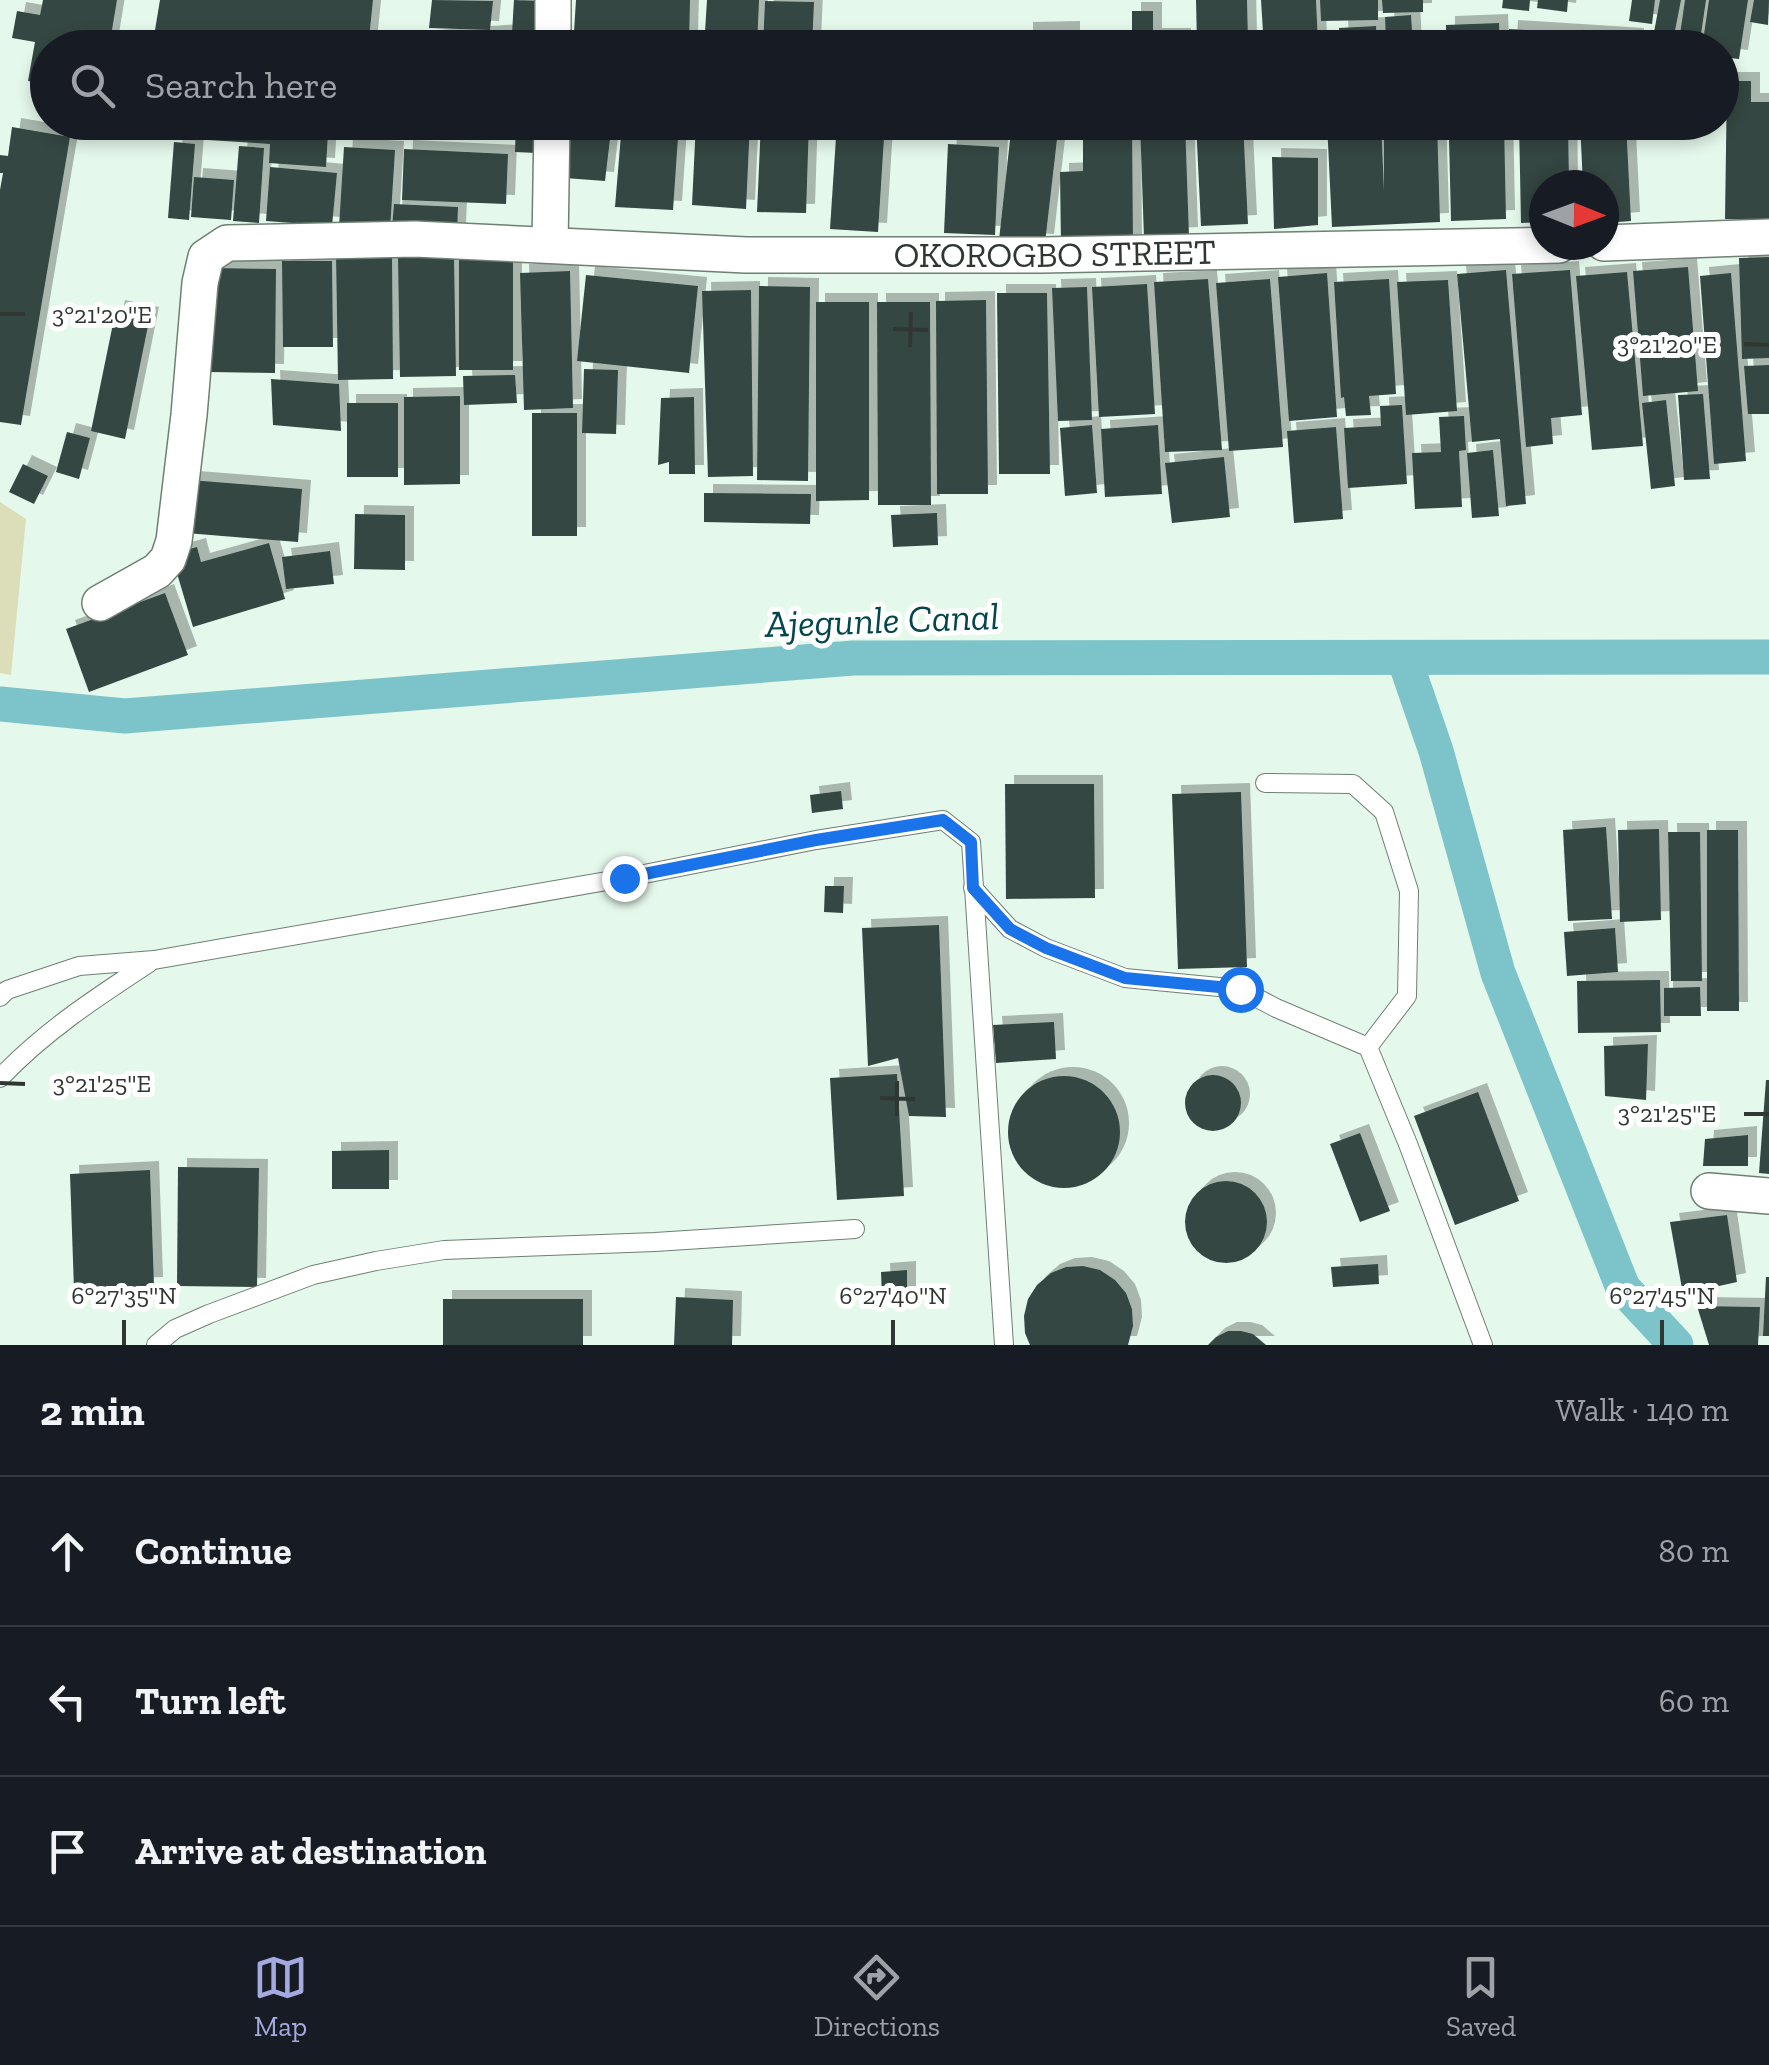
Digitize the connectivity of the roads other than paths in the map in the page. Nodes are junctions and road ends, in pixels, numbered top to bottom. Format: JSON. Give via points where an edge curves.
{"nodes":[{"id":1,"x":554,"y":0,"type":"edge"},
{"id":2,"x":553,"y":30,"type":"edge"},
{"id":3,"x":552,"y":140,"type":"edge"},
{"id":4,"x":1769,"y":237,"type":"edge"},
{"id":5,"x":1619,"y":243,"type":"edge"},
{"id":6,"x":550,"y":244,"type":"junction"},
{"id":7,"x":1529,"y":246,"type":"edge"},
{"id":8,"x":100,"y":603,"type":"dead end"},
{"id":9,"x":1264,"y":782,"type":"dead end"},
{"id":10,"x":973,"y":888,"type":"junction"},
{"id":11,"x":154,"y":960,"type":"junction"},
{"id":12,"x":0,"y":997,"type":"edge"},
{"id":13,"x":1368,"y":1047,"type":"junction"},
{"id":14,"x":0,"y":1078,"type":"edge"},
{"id":15,"x":1709,"y":1191,"type":"dead end"},
{"id":16,"x":1769,"y":1196,"type":"edge"},
{"id":17,"x":855,"y":1228,"type":"dead end"},
{"id":18,"x":156,"y":1345,"type":"edge"},
{"id":19,"x":1004,"y":1345,"type":"edge"},
{"id":20,"x":1483,"y":1345,"type":"edge"}],
"edges":[{"from":1,"to":2,"type":"street"},
{"from":3,"to":6,"type":"street"},
{"from":4,"to":5,"type":"street"},
{"from":6,"to":7,"type":"street","name":"OKOROGBO STREET","via":[[746,255]]},
{"from":6,"to":8,"type":"street","name":"OKOROGBO STREET","via":[[227,243],[206,257],[174,541],[157,570]]},
{"from":9,"to":13,"type":"lane","via":[[1353,784],[1384,812],[1410,891],[1407,996]]},
{"from":10,"to":11,"type":"lane","via":[[971,842],[943,820]]},
{"from":10,"to":13,"type":"lane","via":[[1010,929],[1046,948],[1125,978],[1240,989]]},
{"from":10,"to":19,"type":"lane"},
{"from":11,"to":12,"type":"lane","via":[[79,966]]},
{"from":11,"to":14,"type":"lane","via":[[74,1012]]},
{"from":13,"to":20,"type":"lane"},
{"from":15,"to":16,"type":"street"},
{"from":17,"to":18,"type":"lane","via":[[444,1250],[376,1260],[313,1275],[209,1314],[175,1328]]}]}
